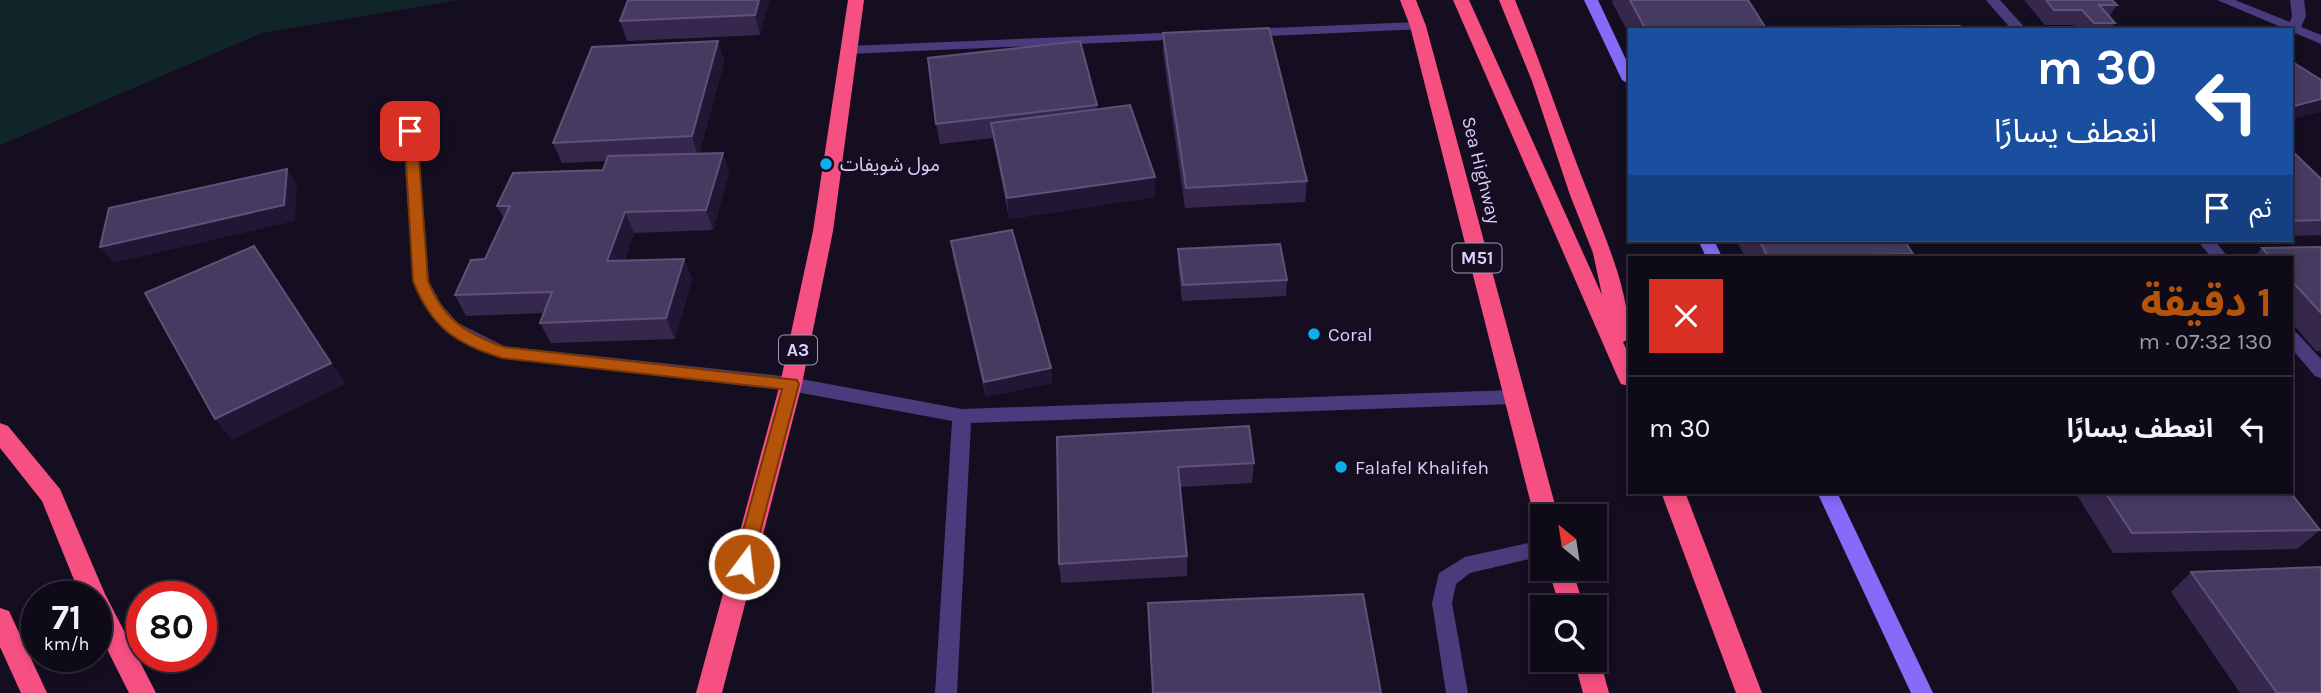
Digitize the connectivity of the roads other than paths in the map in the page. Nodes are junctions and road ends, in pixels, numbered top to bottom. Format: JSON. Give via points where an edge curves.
{"nodes":[{"id":1,"x":856,"y":0,"type":"edge"},
{"id":2,"x":1408,"y":0,"type":"edge"},
{"id":3,"x":1461,"y":0,"type":"edge"},
{"id":4,"x":1507,"y":0,"type":"edge"},
{"id":5,"x":1591,"y":0,"type":"edge"},
{"id":6,"x":1993,"y":0,"type":"edge"},
{"id":7,"x":2224,"y":0,"type":"edge"},
{"id":8,"x":2297,"y":0,"type":"edge"},
{"id":9,"x":1418,"y":26,"type":"junction"},
{"id":10,"x":2018,"y":28,"type":"edge"},
{"id":11,"x":2292,"y":28,"type":"edge"},
{"id":12,"x":2294,"y":29,"type":"joint"},
{"id":13,"x":1238,"y":33,"type":"edge"},
{"id":14,"x":1196,"y":35,"type":"edge"},
{"id":15,"x":2321,"y":40,"type":"edge"},
{"id":16,"x":849,"y":50,"type":"junction"},
{"id":17,"x":1628,"y":78,"type":"edge"},
{"id":18,"x":408,"y":106,"type":"dead end"},
{"id":19,"x":2207,"y":242,"type":"edge"},
{"id":20,"x":2219,"y":256,"type":"edge"},
{"id":21,"x":2293,"y":339,"type":"edge"},
{"id":22,"x":1628,"y":367,"type":"edge"},
{"id":23,"x":2321,"y":371,"type":"edge"},
{"id":24,"x":1628,"y":376,"type":"edge"},
{"id":25,"x":791,"y":384,"type":"junction"},
{"id":26,"x":1513,"y":397,"type":"junction"},
{"id":27,"x":962,"y":416,"type":"junction"},
{"id":28,"x":0,"y":432,"type":"edge"},
{"id":29,"x":1674,"y":494,"type":"edge"},
{"id":30,"x":1827,"y":494,"type":"edge"},
{"id":31,"x":1543,"y":504,"type":"edge"},
{"id":32,"x":1530,"y":551,"type":"edge"},
{"id":33,"x":87,"y":581,"type":"edge"},
{"id":34,"x":0,"y":619,"type":"edge"},
{"id":35,"x":112,"y":632,"type":"edge"},
{"id":36,"x":1590,"y":672,"type":"edge"},
{"id":37,"x":34,"y":693,"type":"edge"},
{"id":38,"x":144,"y":693,"type":"edge"},
{"id":39,"x":709,"y":693,"type":"edge"},
{"id":40,"x":946,"y":693,"type":"edge"},
{"id":41,"x":1457,"y":693,"type":"edge"},
{"id":42,"x":1596,"y":693,"type":"edge"},
{"id":43,"x":1749,"y":693,"type":"edge"},
{"id":44,"x":1923,"y":693,"type":"edge"}],
"edges":[{"from":1,"to":16,"type":"highway","number":"A3"},
{"from":2,"to":9,"type":"highway","name":"Sea Highway","number":"M51"},
{"from":3,"to":24,"type":"highway"},
{"from":4,"to":22,"type":"highway","via":[[1602,253]]},
{"from":5,"to":17,"type":"street"},
{"from":6,"to":10,"type":"street"},
{"from":7,"to":11,"type":"street"},
{"from":8,"to":12,"type":"street","via":[[2299,16]]},
{"from":9,"to":13,"type":"street"},
{"from":9,"to":26,"type":"highway","name":"Sea Highway","number":"M51"},
{"from":12,"to":15,"type":"street"},
{"from":14,"to":16,"type":"street"},
{"from":16,"to":25,"type":"highway","number":"A3","via":[[823,231]]},
{"from":18,"to":25,"type":"street","via":[[421,281],[430,304],[446,324],[470,341],[502,352]]},
{"from":19,"to":20,"type":"street"},
{"from":21,"to":23,"type":"street"},
{"from":25,"to":27,"type":"street"},
{"from":25,"to":39,"type":"highway","number":"A3"},
{"from":26,"to":27,"type":"street"},
{"from":26,"to":31,"type":"highway","name":"Sea Highway","number":"M51"},
{"from":27,"to":40,"type":"street"},
{"from":28,"to":33,"type":"highway","via":[[52,496]]},
{"from":29,"to":43,"type":"highway"},
{"from":30,"to":44,"type":"street"},
{"from":32,"to":41,"type":"street","via":[[1465,566],[1446,579],[1442,603]]},
{"from":34,"to":37,"type":"highway"},
{"from":35,"to":38,"type":"highway"},
{"from":36,"to":42,"type":"highway"}]}
